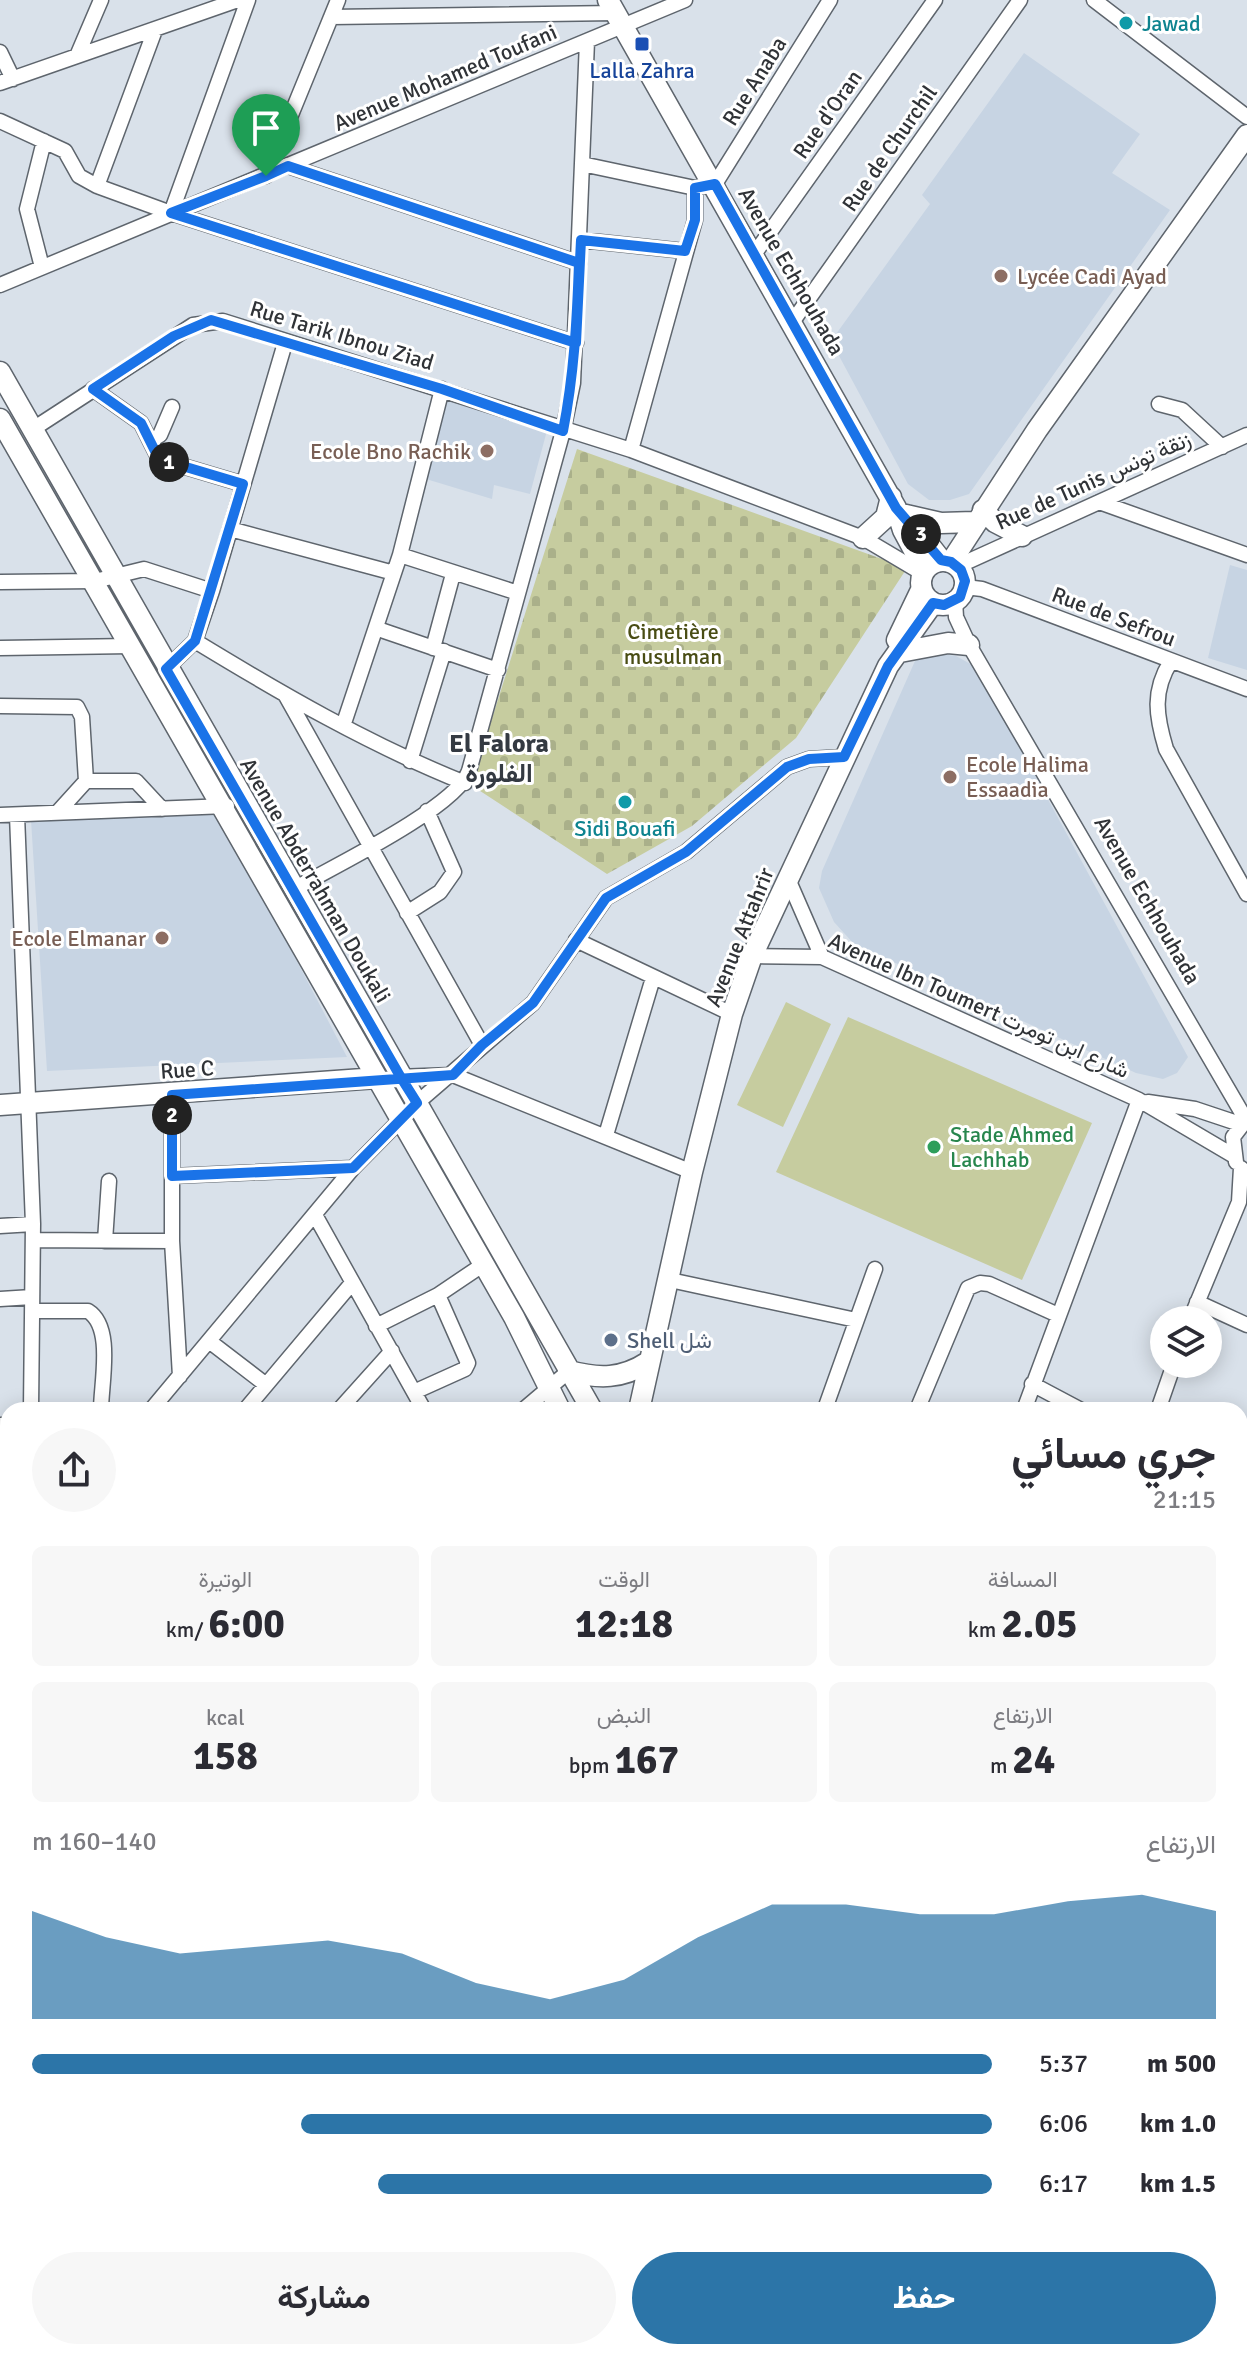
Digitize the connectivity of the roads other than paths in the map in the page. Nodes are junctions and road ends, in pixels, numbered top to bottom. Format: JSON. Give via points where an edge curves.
{"nodes":[{"id":1,"x":101,"y":0,"type":"edge"},
{"id":2,"x":238,"y":0,"type":"edge"},
{"id":3,"x":248,"y":0,"type":"edge"},
{"id":4,"x":338,"y":0,"type":"edge"},
{"id":5,"x":508,"y":0,"type":"edge"},
{"id":6,"x":685,"y":0,"type":"edge"},
{"id":7,"x":830,"y":0,"type":"edge"},
{"id":8,"x":935,"y":0,"type":"edge"},
{"id":9,"x":1020,"y":0,"type":"edge"},
{"id":10,"x":1094,"y":0,"type":"edge"},
{"id":11,"x":616,"y":13,"type":"edge"},
{"id":12,"x":331,"y":17,"type":"junction"},
{"id":13,"x":515,"y":17,"type":"junction"},
{"id":14,"x":155,"y":30,"type":"junction"},
{"id":15,"x":587,"y":41,"type":"junction"},
{"id":16,"x":0,"y":52,"type":"edge"},
{"id":17,"x":77,"y":56,"type":"junction"},
{"id":18,"x":7,"y":81,"type":"edge"},
{"id":19,"x":1247,"y":117,"type":"edge"},
{"id":20,"x":0,"y":121,"type":"edge"},
{"id":21,"x":44,"y":141,"type":"junction"},
{"id":22,"x":1244,"y":144,"type":"edge"},
{"id":23,"x":582,"y":164,"type":"junction"},
{"id":24,"x":288,"y":166,"type":"junction"},
{"id":25,"x":266,"y":176,"type":"junction"},
{"id":26,"x":97,"y":186,"type":"junction"},
{"id":27,"x":705,"y":186,"type":"junction"},
{"id":28,"x":171,"y":213,"type":"junction"},
{"id":29,"x":581,"y":240,"type":"junction"},
{"id":30,"x":685,"y":251,"type":"junction"},
{"id":31,"x":755,"y":253,"type":"junction"},
{"id":32,"x":579,"y":263,"type":"junction"},
{"id":33,"x":42,"y":267,"type":"junction"},
{"id":34,"x":0,"y":285,"type":"edge"},
{"id":35,"x":793,"y":321,"type":"junction"},
{"id":36,"x":285,"y":343,"type":"junction"},
{"id":37,"x":576,"y":343,"type":"junction"},
{"id":38,"x":0,"y":372,"type":"edge"},
{"id":39,"x":93,"y":389,"type":"junction"},
{"id":40,"x":442,"y":389,"type":"junction"},
{"id":41,"x":1159,"y":404,"type":"dead end"},
{"id":42,"x":172,"y":407,"type":"dead end"},
{"id":43,"x":0,"y":419,"type":"edge"},
{"id":44,"x":33,"y":429,"type":"junction"},
{"id":45,"x":563,"y":431,"type":"junction"},
{"id":46,"x":1247,"y":435,"type":"edge"},
{"id":47,"x":150,"y":441,"type":"junction"},
{"id":48,"x":1222,"y":447,"type":"junction"},
{"id":49,"x":631,"y":450,"type":"junction"},
{"id":50,"x":243,"y":484,"type":"junction"},
{"id":51,"x":1099,"y":502,"type":"junction"},
{"id":52,"x":898,"y":507,"type":"junction"},
{"id":53,"x":979,"y":516,"type":"junction"},
{"id":54,"x":230,"y":529,"type":"junction"},
{"id":55,"x":1022,"y":536,"type":"junction"},
{"id":56,"x":863,"y":538,"type":"junction"},
{"id":57,"x":400,"y":555,"type":"junction"},
{"id":58,"x":1247,"y":555,"type":"edge"},
{"id":59,"x":394,"y":573,"type":"junction"},
{"id":60,"x":453,"y":574,"type":"junction"},
{"id":61,"x":105,"y":579,"type":"junction"},
{"id":62,"x":0,"y":582,"type":"edge"},
{"id":63,"x":943,"y":585,"type":"junction"},
{"id":64,"x":212,"y":591,"type":"junction"},
{"id":65,"x":518,"y":593,"type":"junction"},
{"id":66,"x":378,"y":629,"type":"junction"},
{"id":67,"x":195,"y":641,"type":"junction"},
{"id":68,"x":969,"y":645,"type":"junction"},
{"id":69,"x":131,"y":646,"type":"junction"},
{"id":70,"x":0,"y":648,"type":"edge"},
{"id":71,"x":438,"y":650,"type":"junction"},
{"id":72,"x":894,"y":659,"type":"junction"},
{"id":73,"x":1171,"y":661,"type":"junction"},
{"id":74,"x":166,"y":669,"type":"junction"},
{"id":75,"x":498,"y":670,"type":"junction"},
{"id":76,"x":1247,"y":689,"type":"edge"},
{"id":77,"x":286,"y":696,"type":"junction"},
{"id":78,"x":0,"y":706,"type":"edge"},
{"id":79,"x":343,"y":726,"type":"junction"},
{"id":80,"x":844,"y":757,"type":"junction"},
{"id":81,"x":410,"y":761,"type":"junction"},
{"id":82,"x":86,"y":781,"type":"junction"},
{"id":83,"x":465,"y":783,"type":"junction"},
{"id":84,"x":233,"y":805,"type":"junction"},
{"id":85,"x":162,"y":809,"type":"junction"},
{"id":86,"x":427,"y":811,"type":"junction"},
{"id":87,"x":57,"y":813,"type":"junction"},
{"id":88,"x":0,"y":815,"type":"edge"},
{"id":89,"x":17,"y":815,"type":"junction"},
{"id":90,"x":370,"y":847,"type":"junction"},
{"id":91,"x":788,"y":879,"type":"junction"},
{"id":92,"x":294,"y":889,"type":"junction"},
{"id":93,"x":1247,"y":894,"type":"edge"},
{"id":94,"x":407,"y":913,"type":"junction"},
{"id":95,"x":576,"y":940,"type":"junction"},
{"id":96,"x":752,"y":956,"type":"junction"},
{"id":97,"x":822,"y":957,"type":"junction"},
{"id":98,"x":653,"y":978,"type":"junction"},
{"id":99,"x":732,"y":1014,"type":"junction"},
{"id":100,"x":482,"y":1045,"type":"junction"},
{"id":101,"x":453,"y":1075,"type":"junction"},
{"id":102,"x":400,"y":1076,"type":"junction"},
{"id":103,"x":377,"y":1078,"type":"junction"},
{"id":104,"x":1226,"y":1082,"type":"junction"},
{"id":105,"x":172,"y":1095,"type":"junction"},
{"id":106,"x":1139,"y":1100,"type":"junction"},
{"id":107,"x":1247,"y":1102,"type":"edge"},
{"id":108,"x":30,"y":1103,"type":"junction"},
{"id":109,"x":417,"y":1103,"type":"junction"},
{"id":110,"x":0,"y":1105,"type":"edge"},
{"id":111,"x":401,"y":1118,"type":"junction"},
{"id":112,"x":1244,"y":1121,"type":"edge"},
{"id":113,"x":606,"y":1135,"type":"junction"},
{"id":114,"x":1240,"y":1166,"type":"edge"},
{"id":115,"x":353,"y":1168,"type":"junction"},
{"id":116,"x":692,"y":1172,"type":"junction"},
{"id":117,"x":172,"y":1176,"type":"junction"},
{"id":118,"x":109,"y":1181,"type":"dead end"},
{"id":119,"x":1243,"y":1197,"type":"edge"},
{"id":120,"x":315,"y":1215,"type":"junction"},
{"id":121,"x":33,"y":1224,"type":"junction"},
{"id":122,"x":0,"y":1226,"type":"edge"},
{"id":123,"x":33,"y":1240,"type":"junction"},
{"id":124,"x":105,"y":1241,"type":"junction"},
{"id":125,"x":172,"y":1241,"type":"junction"},
{"id":126,"x":484,"y":1264,"type":"junction"},
{"id":127,"x":875,"y":1269,"type":"dead end"},
{"id":128,"x":670,"y":1280,"type":"junction"},
{"id":129,"x":352,"y":1283,"type":"junction"},
{"id":130,"x":438,"y":1295,"type":"junction"},
{"id":131,"x":0,"y":1299,"type":"edge"},
{"id":132,"x":1197,"y":1302,"type":"junction"},
{"id":133,"x":32,"y":1304,"type":"junction"},
{"id":134,"x":1195,"y":1306,"type":"edge"},
{"id":135,"x":1058,"y":1315,"type":"junction"},
{"id":136,"x":856,"y":1320,"type":"junction"},
{"id":137,"x":1247,"y":1325,"type":"edge"},
{"id":138,"x":376,"y":1326,"type":"junction"},
{"id":139,"x":209,"y":1341,"type":"junction"},
{"id":140,"x":392,"y":1351,"type":"junction"},
{"id":141,"x":648,"y":1362,"type":"junction"},
{"id":142,"x":569,"y":1371,"type":"junction"},
{"id":143,"x":180,"y":1376,"type":"junction"},
{"id":144,"x":1169,"y":1378,"type":"edge"},
{"id":145,"x":265,"y":1384,"type":"junction"},
{"id":146,"x":1032,"y":1384,"type":"junction"},
{"id":147,"x":549,"y":1385,"type":"junction"},
{"id":148,"x":414,"y":1392,"type":"junction"},
{"id":149,"x":31,"y":1402,"type":"edge"},
{"id":150,"x":101,"y":1402,"type":"edge"},
{"id":151,"x":158,"y":1402,"type":"edge"},
{"id":152,"x":251,"y":1402,"type":"edge"},
{"id":153,"x":348,"y":1402,"type":"edge"},
{"id":154,"x":420,"y":1402,"type":"edge"},
{"id":155,"x":531,"y":1402,"type":"edge"},
{"id":156,"x":556,"y":1402,"type":"edge"},
{"id":157,"x":587,"y":1402,"type":"edge"},
{"id":158,"x":640,"y":1402,"type":"edge"},
{"id":159,"x":827,"y":1402,"type":"edge"},
{"id":160,"x":920,"y":1402,"type":"edge"},
{"id":161,"x":1026,"y":1402,"type":"edge"},
{"id":162,"x":1066,"y":1402,"type":"edge"},
{"id":163,"x":1161,"y":1402,"type":"edge"}],
"edges":[{"from":1,"to":17,"type":"street"},
{"from":2,"to":14,"type":"street"},
{"from":3,"to":28,"type":"street"},
{"from":4,"to":12,"type":"street"},
{"from":5,"to":13,"type":"street"},
{"from":6,"to":11,"type":"street","name":"Avenue Mohamed Toufani"},
{"from":7,"to":27,"type":"street","name":"Rue Anaba"},
{"from":8,"to":31,"type":"street","name":"Rue d'Oran"},
{"from":9,"to":35,"type":"street","name":"Rue de Churchil"},
{"from":10,"to":19,"type":"street"},
{"from":11,"to":13,"type":"street"},
{"from":11,"to":15,"type":"street","name":"Avenue Mohamed Toufani"},
{"from":11,"to":27,"type":"street","name":"Avenue Echhouhada"},
{"from":12,"to":13,"type":"street"},
{"from":12,"to":25,"type":"street"},
{"from":14,"to":17,"type":"street"},
{"from":14,"to":26,"type":"street"},
{"from":15,"to":23,"type":"street"},
{"from":15,"to":24,"type":"street","name":"Avenue Mohamed Toufani"},
{"from":16,"to":18,"type":"street"},
{"from":17,"to":18,"type":"street"},
{"from":20,"to":21,"type":"street"},
{"from":21,"to":26,"type":"street","via":[[68,152],[79,176]]},
{"from":21,"to":33,"type":"street","via":[[27,209]]},
{"from":22,"to":53,"type":"street"},
{"from":23,"to":27,"type":"street"},
{"from":23,"to":29,"type":"street"},
{"from":24,"to":25,"type":"street","name":"Avenue Mohamed Toufani"},
{"from":24,"to":32,"type":"street"},
{"from":25,"to":28,"type":"street","name":"Avenue Mohamed Toufani"},
{"from":26,"to":28,"type":"street"},
{"from":27,"to":30,"type":"street"},
{"from":27,"to":31,"type":"street","name":"Avenue Echhouhada"},
{"from":28,"to":33,"type":"street","name":"Avenue Mohamed Toufani"},
{"from":28,"to":37,"type":"street"},
{"from":29,"to":30,"type":"street"},
{"from":29,"to":32,"type":"street"},
{"from":30,"to":49,"type":"street"},
{"from":31,"to":35,"type":"street","name":"Avenue Echhouhada"},
{"from":32,"to":37,"type":"street"},
{"from":33,"to":34,"type":"street","name":"Avenue Mohamed Toufani"},
{"from":35,"to":52,"type":"street","name":"Avenue Echhouhada"},
{"from":36,"to":39,"type":"street","name":"Rue Tarik Ibnou Ziad","via":[[211,320],[174,336]]},
{"from":36,"to":40,"type":"street","name":"Rue Tarik Ibnou Ziad"},
{"from":36,"to":50,"type":"street"},
{"from":37,"to":45,"type":"street"},
{"from":38,"to":44,"type":"street","name":"Avenue Abderrahman Doukali"},
{"from":39,"to":44,"type":"street","name":"Rue Tarik Ibnou Ziad"},
{"from":39,"to":47,"type":"street","via":[[141,423]]},
{"from":40,"to":45,"type":"street","name":"Rue Tarik Ibnou Ziad"},
{"from":40,"to":57,"type":"street"},
{"from":41,"to":48,"type":"street","via":[[1182,410]]},
{"from":42,"to":47,"type":"street","via":[[160,435]]},
{"from":43,"to":61,"type":"street","name":"Avenue Abderrahman Doukali"},
{"from":44,"to":61,"type":"street","name":"Avenue Abderrahman Doukali"},
{"from":45,"to":49,"type":"street","name":"Rue Tarik Ibnou Ziad"},
{"from":45,"to":65,"type":"street"},
{"from":46,"to":48,"type":"street","name":"Rue de Tunis زنقة تونس"},
{"from":47,"to":50,"type":"street","via":[[159,459]]},
{"from":48,"to":51,"type":"street","name":"Rue de Tunis زنقة تونس"},
{"from":49,"to":56,"type":"street","name":"Rue Tarik Ibnou Ziad"},
{"from":50,"to":54,"type":"street"},
{"from":51,"to":55,"type":"street","name":"Rue de Tunis زنقة تونس"},
{"from":51,"to":58,"type":"street"},
{"from":52,"to":53,"type":"street","via":[[941,523]]},
{"from":52,"to":56,"type":"street"},
{"from":52,"to":63,"type":"street","name":"Avenue Echhouhada","via":[[903,530]]},
{"from":53,"to":55,"type":"street"},
{"from":53,"to":63,"type":"street","name":"Avenue Attahrir"},
{"from":54,"to":59,"type":"street"},
{"from":54,"to":64,"type":"street"},
{"from":55,"to":63,"type":"street","name":"Rue de Tunis زنقة تونس"},
{"from":56,"to":63,"type":"street","name":"Rue Tarik Ibnou Ziad"},
{"from":57,"to":59,"type":"street"},
{"from":57,"to":60,"type":"street"},
{"from":59,"to":66,"type":"street"},
{"from":60,"to":65,"type":"street"},
{"from":60,"to":71,"type":"street"},
{"from":61,"to":62,"type":"street"},
{"from":61,"to":64,"type":"street","via":[[144,569]]},
{"from":61,"to":69,"type":"street","name":"Avenue Abderrahman Doukali"},
{"from":61,"to":74,"type":"street","name":"Avenue Abderrahman Doukali"},
{"from":63,"to":68,"type":"street","name":"Avenue Echhouhada"},
{"from":63,"to":72,"type":"street","name":"Avenue Attahrir"},
{"from":63,"to":73,"type":"street","name":"Rue de Sefrou","via":[[982,589]]},
{"from":64,"to":67,"type":"street"},
{"from":65,"to":75,"type":"street"},
{"from":66,"to":71,"type":"street"},
{"from":66,"to":79,"type":"street"},
{"from":67,"to":74,"type":"street"},
{"from":67,"to":77,"type":"street"},
{"from":68,"to":72,"type":"street","via":[[948,643]]},
{"from":68,"to":104,"type":"street","name":"Avenue Echhouhada"},
{"from":69,"to":70,"type":"street"},
{"from":69,"to":84,"type":"street","name":"Avenue Abderrahman Doukali"},
{"from":71,"to":75,"type":"street"},
{"from":71,"to":81,"type":"street"},
{"from":72,"to":80,"type":"street","name":"Avenue Attahrir"},
{"from":73,"to":76,"type":"street","name":"Rue de Sefrou"},
{"from":73,"to":93,"type":"street","via":[[1156,696],[1166,749]]},
{"from":74,"to":84,"type":"street","name":"Avenue Abderrahman Doukali"},
{"from":75,"to":83,"type":"street"},
{"from":77,"to":79,"type":"street"},
{"from":77,"to":90,"type":"street"},
{"from":78,"to":82,"type":"street","via":[[77,707]]},
{"from":79,"to":81,"type":"street"},
{"from":80,"to":91,"type":"street","name":"Avenue Attahrir"},
{"from":80,"to":95,"type":"street","via":[[809,759],[787,767],[686,852],[606,898]]},
{"from":81,"to":83,"type":"street"},
{"from":82,"to":85,"type":"street","via":[[136,781]]},
{"from":82,"to":87,"type":"street"},
{"from":83,"to":86,"type":"street"},
{"from":84,"to":85,"type":"street"},
{"from":84,"to":92,"type":"street","name":"Avenue Abderrahman Doukali"},
{"from":84,"to":103,"type":"street","name":"Avenue Abderrahman Doukali"},
{"from":85,"to":87,"type":"street"},
{"from":86,"to":90,"type":"street"},
{"from":86,"to":94,"type":"street","via":[[454,872],[448,885]]},
{"from":87,"to":89,"type":"street"},
{"from":88,"to":89,"type":"street"},
{"from":89,"to":108,"type":"street"},
{"from":90,"to":92,"type":"street"},
{"from":90,"to":94,"type":"street"},
{"from":91,"to":96,"type":"street","name":"Avenue Attahrir"},
{"from":91,"to":97,"type":"street"},
{"from":92,"to":102,"type":"street","name":"Avenue Abderrahman Doukali"},
{"from":94,"to":100,"type":"street"},
{"from":95,"to":98,"type":"street"},
{"from":95,"to":100,"type":"street","via":[[533,1003]]},
{"from":96,"to":97,"type":"street","name":"Avenue Ibn Toumert شارع ابن تومرت"},
{"from":96,"to":99,"type":"street","name":"Avenue Attahrir"},
{"from":97,"to":106,"type":"street","name":"Avenue Ibn Toumert شارع ابن تومرت"},
{"from":98,"to":99,"type":"street"},
{"from":98,"to":113,"type":"street"},
{"from":99,"to":116,"type":"street","name":"Avenue Attahrir"},
{"from":100,"to":101,"type":"street"},
{"from":101,"to":102,"type":"street"},
{"from":101,"to":109,"type":"street"},
{"from":101,"to":113,"type":"street"},
{"from":102,"to":103,"type":"street"},
{"from":102,"to":109,"type":"street","name":"Avenue Abderrahman Doukali"},
{"from":103,"to":105,"type":"street","name":"Rue C"},
{"from":103,"to":111,"type":"street","name":"Avenue Abderrahman Doukali"},
{"from":104,"to":107,"type":"street","name":"Avenue Echhouhada"},
{"from":104,"to":112,"type":"street","name":"Avenue Echhouhada"},
{"from":105,"to":108,"type":"street","name":"Rue C"},
{"from":105,"to":117,"type":"street"},
{"from":106,"to":112,"type":"street","name":"Avenue Ibn Toumert شارع ابن تومرت"},
{"from":106,"to":114,"type":"street","name":"Avenue Ibn Toumert شارع ابن تومرت"},
{"from":106,"to":135,"type":"street"},
{"from":108,"to":110,"type":"street","name":"Rue C"},
{"from":108,"to":121,"type":"street"},
{"from":109,"to":111,"type":"street"},
{"from":109,"to":142,"type":"street","name":"Avenue Abderrahman Doukali"},
{"from":111,"to":115,"type":"street"},
{"from":111,"to":126,"type":"street","name":"Avenue Abderrahman Doukali"},
{"from":112,"to":114,"type":"street","via":[[1232,1141]]},
{"from":113,"to":116,"type":"street"},
{"from":114,"to":119,"type":"street"},
{"from":115,"to":117,"type":"street"},
{"from":115,"to":120,"type":"street"},
{"from":116,"to":128,"type":"street","name":"Avenue Attahrir"},
{"from":117,"to":125,"type":"street"},
{"from":118,"to":124,"type":"street"},
{"from":119,"to":132,"type":"street"},
{"from":120,"to":129,"type":"street"},
{"from":120,"to":139,"type":"street"},
{"from":121,"to":122,"type":"street"},
{"from":121,"to":123,"type":"street"},
{"from":123,"to":124,"type":"street"},
{"from":123,"to":133,"type":"street"},
{"from":124,"to":125,"type":"street"},
{"from":125,"to":143,"type":"street"},
{"from":126,"to":130,"type":"street"},
{"from":126,"to":147,"type":"street","name":"Avenue Abderrahman Doukali"},
{"from":127,"to":136,"type":"street"},
{"from":128,"to":136,"type":"street"},
{"from":128,"to":141,"type":"street","name":"Avenue Attahrir"},
{"from":129,"to":138,"type":"street"},
{"from":129,"to":145,"type":"street"},
{"from":130,"to":138,"type":"street"},
{"from":130,"to":148,"type":"street","via":[[468,1363]]},
{"from":131,"to":133,"type":"street"},
{"from":132,"to":134,"type":"street"},
{"from":132,"to":137,"type":"street"},
{"from":133,"to":149,"type":"street"},
{"from":133,"to":150,"type":"street","via":[[96,1316],[103,1335]]},
{"from":135,"to":146,"type":"street"},
{"from":135,"to":160,"type":"street","via":[[989,1284],[968,1288]]},
{"from":136,"to":159,"type":"street"},
{"from":138,"to":140,"type":"street"},
{"from":139,"to":143,"type":"street"},
{"from":139,"to":145,"type":"street"},
{"from":140,"to":148,"type":"street"},
{"from":140,"to":153,"type":"street"},
{"from":141,"to":142,"type":"street","via":[[606,1378]]},
{"from":141,"to":158,"type":"street","name":"Avenue Attahrir"},
{"from":142,"to":147,"type":"street"},
{"from":142,"to":157,"type":"street","name":"Avenue Abderrahman Doukali"},
{"from":143,"to":151,"type":"street"},
{"from":144,"to":163,"type":"street"},
{"from":145,"to":152,"type":"street"},
{"from":146,"to":161,"type":"street"},
{"from":146,"to":162,"type":"street"},
{"from":147,"to":155,"type":"street"},
{"from":147,"to":156,"type":"street","name":"Avenue Abderrahman Doukali"},
{"from":148,"to":154,"type":"street"}]}
